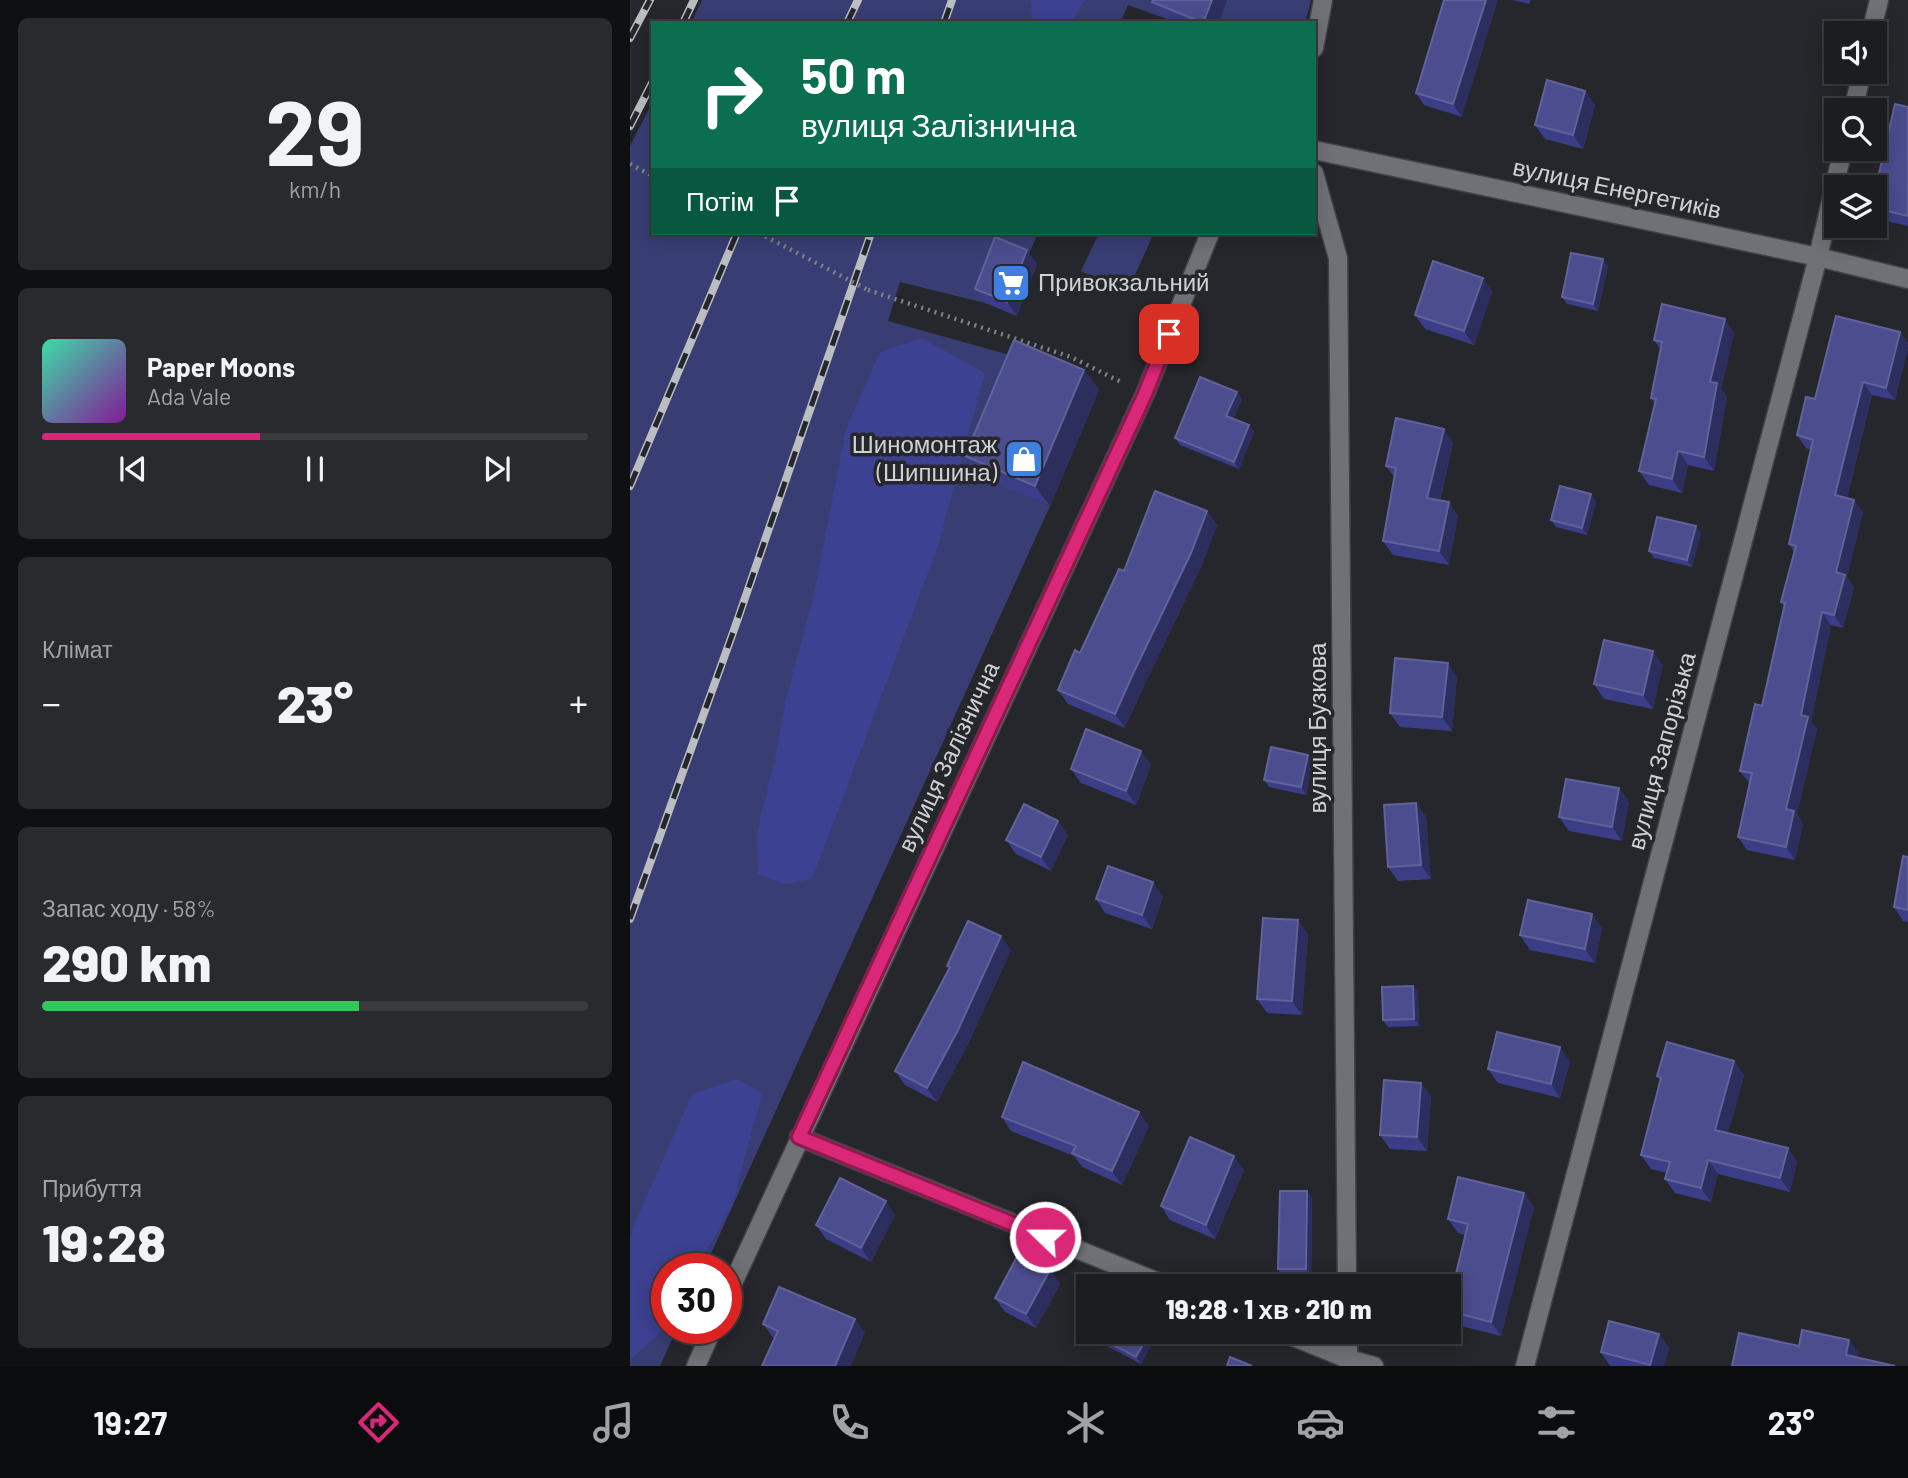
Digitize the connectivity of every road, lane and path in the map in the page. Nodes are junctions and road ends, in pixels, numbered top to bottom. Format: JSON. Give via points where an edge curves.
{"nodes":[{"id":1,"x":1323,"y":0,"type":"edge"},
{"id":2,"x":1879,"y":0,"type":"edge"},
{"id":3,"x":1874,"y":21,"type":"edge"},
{"id":4,"x":1316,"y":37,"type":"edge"},
{"id":5,"x":1316,"y":150,"type":"edge"},
{"id":6,"x":1840,"y":161,"type":"edge"},
{"id":7,"x":630,"y":164,"type":"edge"},
{"id":8,"x":651,"y":175,"type":"edge"},
{"id":9,"x":1316,"y":180,"type":"edge"},
{"id":10,"x":763,"y":235,"type":"edge"},
{"id":11,"x":1209,"y":235,"type":"edge"},
{"id":12,"x":1818,"y":257,"type":"junction"},
{"id":13,"x":1908,"y":279,"type":"edge"},
{"id":14,"x":1145,"y":394,"type":"junction"},
{"id":15,"x":799,"y":1137,"type":"junction"},
{"id":16,"x":742,"y":1263,"type":"edge"},
{"id":17,"x":1138,"y":1274,"type":"edge"},
{"id":18,"x":1347,"y":1274,"type":"edge"},
{"id":19,"x":706,"y":1344,"type":"edge"},
{"id":20,"x":1308,"y":1344,"type":"edge"},
{"id":21,"x":1348,"y":1344,"type":"edge"},
{"id":22,"x":1348,"y":1362,"type":"edge"},
{"id":23,"x":696,"y":1366,"type":"edge"},
{"id":24,"x":1374,"y":1366,"type":"edge"},
{"id":25,"x":1525,"y":1366,"type":"edge"}],
"edges":[{"from":1,"to":4,"type":"street"},
{"from":2,"to":3,"type":"street"},
{"from":5,"to":12,"type":"street","name":"вулиця Енергетиків"},
{"from":6,"to":12,"type":"street","name":"вулиця Запорізька"},
{"from":7,"to":8,"type":"path"},
{"from":9,"to":18,"type":"street","name":"вулиця Бузкова","via":[[1338,258]]},
{"from":10,"to":14,"type":"path","bridge":true,"via":[[867,290],[1071,357]]},
{"from":11,"to":14,"type":"street","name":"вулиця Залізнична"},
{"from":12,"to":13,"type":"street","name":"вулиця Енергетиків"},
{"from":12,"to":25,"type":"street","name":"вулиця Запорізька"},
{"from":14,"to":15,"type":"street","name":"вулиця Залізнична"},
{"from":15,"to":16,"type":"street","name":"вулиця Залізнична"},
{"from":15,"to":17,"type":"street"},
{"from":19,"to":23,"type":"street"},
{"from":20,"to":22,"type":"street"},
{"from":21,"to":22,"type":"street"},
{"from":22,"to":24,"type":"street"}]}
